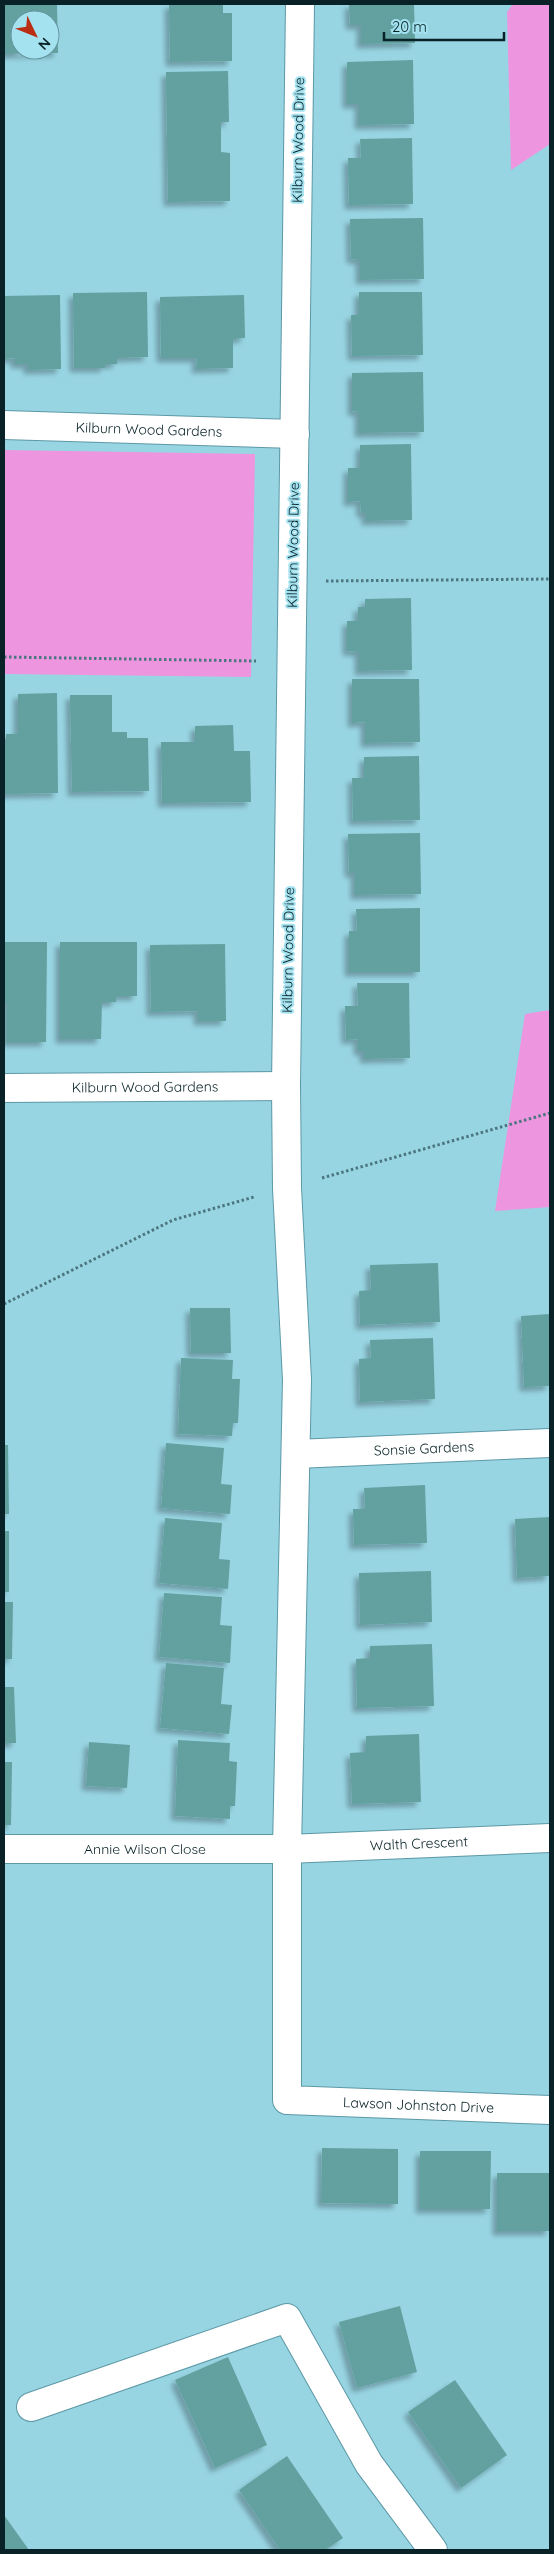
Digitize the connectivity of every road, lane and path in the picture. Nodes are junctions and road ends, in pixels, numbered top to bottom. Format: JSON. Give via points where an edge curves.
{"nodes":[{"id":1,"x":300,"y":4,"type":"edge"},
{"id":2,"x":4,"y":425,"type":"edge"},
{"id":3,"x":295,"y":434,"type":"junction"},
{"id":4,"x":550,"y":579,"type":"edge"},
{"id":5,"x":293,"y":581,"type":"junction"},
{"id":6,"x":4,"y":657,"type":"edge"},
{"id":7,"x":292,"y":662,"type":"junction"},
{"id":8,"x":286,"y":1086,"type":"junction"},
{"id":9,"x":4,"y":1088,"type":"edge"},
{"id":10,"x":550,"y":1443,"type":"edge"},
{"id":11,"x":296,"y":1454,"type":"junction"},
{"id":12,"x":550,"y":1838,"type":"edge"},
{"id":13,"x":4,"y":1849,"type":"edge"},
{"id":14,"x":287,"y":1849,"type":"junction"},
{"id":15,"x":287,"y":2100,"type":"joint"},
{"id":16,"x":550,"y":2110,"type":"edge"},
{"id":17,"x":31,"y":2407,"type":"dead end"},
{"id":18,"x":433,"y":2550,"type":"edge"}],
"edges":[{"from":1,"to":3,"type":"street","name":"Kilburn Wood Drive"},
{"from":2,"to":3,"type":"street","name":"Kilburn Wood Gardens"},
{"from":3,"to":5,"type":"street","name":"Kilburn Wood Drive"},
{"from":4,"to":5,"type":"path"},
{"from":5,"to":7,"type":"street","name":"Kilburn Wood Drive"},
{"from":6,"to":7,"type":"path"},
{"from":7,"to":8,"type":"street","name":"Kilburn Wood Drive"},
{"from":8,"to":9,"type":"street","name":"Kilburn Wood Gardens"},
{"from":8,"to":11,"type":"street","name":"Kilburn Wood Drive","via":[[287,1188],[297,1380]]},
{"from":10,"to":11,"type":"street","name":"Sonsie Gardens"},
{"from":11,"to":14,"type":"street","name":"Kilburn Wood Drive"},
{"from":12,"to":14,"type":"street","name":"Walth Crescent"},
{"from":13,"to":14,"type":"street","name":"Annie Wilson Close"},
{"from":14,"to":15,"type":"street","name":"Kilburn Wood Drive"},
{"from":15,"to":16,"type":"street","name":"Lawson Johnston Drive"},
{"from":17,"to":18,"type":"street","via":[[287,2318],[369,2464]]}]}
